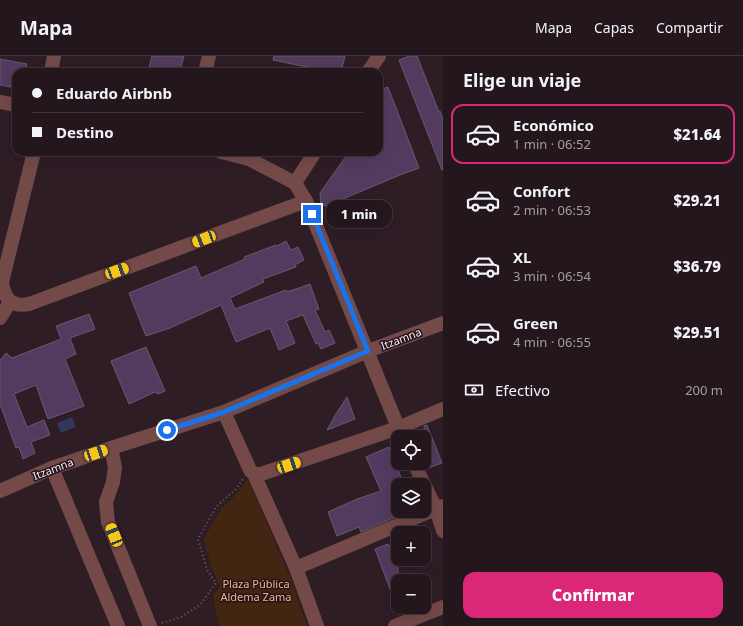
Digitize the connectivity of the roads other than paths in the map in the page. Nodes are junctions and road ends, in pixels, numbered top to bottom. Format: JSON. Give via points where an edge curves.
{"nodes":[{"id":1,"x":54,"y":56,"type":"edge"},
{"id":2,"x":209,"y":56,"type":"edge"},
{"id":3,"x":379,"y":56,"type":"edge"},
{"id":4,"x":52,"y":68,"type":"edge"},
{"id":5,"x":206,"y":68,"type":"edge"},
{"id":6,"x":371,"y":68,"type":"edge"},
{"id":7,"x":0,"y":102,"type":"edge"},
{"id":8,"x":12,"y":104,"type":"edge"},
{"id":9,"x":33,"y":156,"type":"edge"},
{"id":10,"x":237,"y":156,"type":"edge"},
{"id":11,"x":312,"y":156,"type":"edge"},
{"id":12,"x":295,"y":183,"type":"junction"},
{"id":13,"x":306,"y":201,"type":"junction"},
{"id":14,"x":10,"y":302,"type":"junction"},
{"id":15,"x":0,"y":318,"type":"edge"},
{"id":16,"x":443,"y":323,"type":"edge"},
{"id":17,"x":368,"y":351,"type":"junction"},
{"id":18,"x":443,"y":409,"type":"edge"},
{"id":19,"x":224,"y":412,"type":"junction"},
{"id":20,"x":399,"y":430,"type":"edge"},
{"id":21,"x":404,"y":430,"type":"edge"},
{"id":22,"x":391,"y":435,"type":"edge"},
{"id":23,"x":111,"y":448,"type":"junction"},
{"id":24,"x":52,"y":468,"type":"junction"},
{"id":25,"x":418,"y":470,"type":"edge"},
{"id":26,"x":252,"y":472,"type":"junction"},
{"id":27,"x":0,"y":491,"type":"edge"},
{"id":28,"x":439,"y":508,"type":"edge"},
{"id":29,"x":443,"y":530,"type":"edge"},
{"id":30,"x":296,"y":568,"type":"junction"},
{"id":31,"x":443,"y":607,"type":"edge"},
{"id":32,"x":154,"y":625,"type":"edge"},
{"id":33,"x":118,"y":626,"type":"edge"},
{"id":34,"x":317,"y":626,"type":"edge"},
{"id":35,"x":395,"y":626,"type":"edge"}],
"edges":[{"from":1,"to":4,"type":"street"},
{"from":2,"to":5,"type":"street"},
{"from":3,"to":6,"type":"street"},
{"from":7,"to":8,"type":"street"},
{"from":9,"to":14,"type":"street","via":[[2,282],[4,294]]},
{"from":10,"to":12,"type":"street","via":[[249,159]]},
{"from":11,"to":12,"type":"street"},
{"from":12,"to":13,"type":"street"},
{"from":13,"to":14,"type":"street","via":[[29,304],[20,306]]},
{"from":13,"to":17,"type":"street"},
{"from":14,"to":15,"type":"street"},
{"from":16,"to":17,"type":"street","name":"Itzamna"},
{"from":17,"to":19,"type":"street","name":"Itzamna"},
{"from":17,"to":20,"type":"street"},
{"from":18,"to":21,"type":"street"},
{"from":19,"to":23,"type":"street","name":"Itzamna"},
{"from":19,"to":26,"type":"street"},
{"from":22,"to":26,"type":"street","via":[[261,474]]},
{"from":23,"to":24,"type":"street","name":"Itzamna"},
{"from":23,"to":32,"type":"street","via":[[115,467],[106,502],[108,522]]},
{"from":24,"to":27,"type":"street","name":"Itzamna"},
{"from":24,"to":33,"type":"street"},
{"from":25,"to":28,"type":"street"},
{"from":26,"to":30,"type":"street"},
{"from":28,"to":29,"type":"street"},
{"from":28,"to":30,"type":"street"},
{"from":30,"to":34,"type":"street"},
{"from":31,"to":35,"type":"street"}]}
